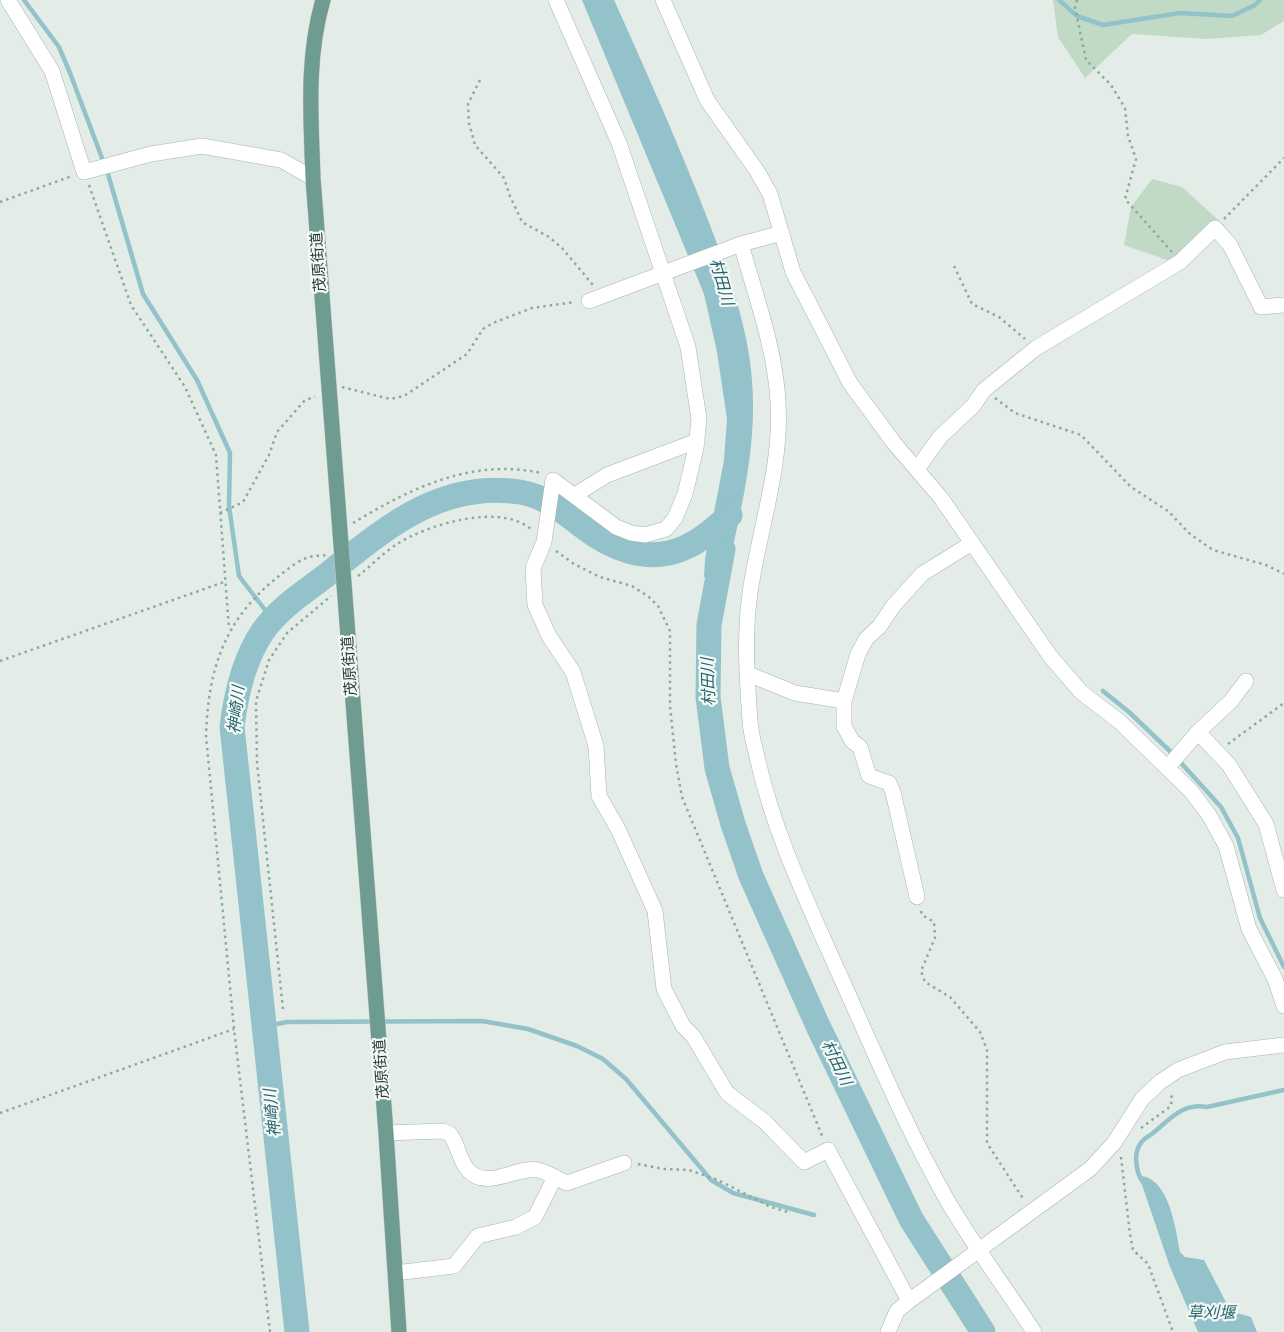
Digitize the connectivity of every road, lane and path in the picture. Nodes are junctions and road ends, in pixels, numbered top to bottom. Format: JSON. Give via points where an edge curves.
{"nodes":[{"id":1,"x":8,"y":0,"type":"edge"},
{"id":2,"x":323,"y":0,"type":"edge"},
{"id":3,"x":556,"y":0,"type":"edge"},
{"id":4,"x":662,"y":0,"type":"edge"},
{"id":5,"x":1077,"y":0,"type":"edge"},
{"id":6,"x":480,"y":80,"type":"dead end"},
{"id":7,"x":1284,"y":158,"type":"edge"},
{"id":8,"x":84,"y":172,"type":"junction"},
{"id":9,"x":314,"y":178,"type":"junction"},
{"id":10,"x":0,"y":202,"type":"edge"},
{"id":11,"x":1215,"y":228,"type":"junction"},
{"id":12,"x":782,"y":233,"type":"junction"},
{"id":13,"x":741,"y":244,"type":"junction"},
{"id":14,"x":1180,"y":262,"type":"junction"},
{"id":15,"x":954,"y":266,"type":"dead end"},
{"id":16,"x":662,"y":272,"type":"junction"},
{"id":17,"x":604,"y":294,"type":"junction"},
{"id":18,"x":589,"y":300,"type":"joint"},
{"id":19,"x":1284,"y":305,"type":"edge"},
{"id":20,"x":1036,"y":348,"type":"junction"},
{"id":21,"x":328,"y":389,"type":"junction"},
{"id":22,"x":984,"y":390,"type":"junction"},
{"id":23,"x":697,"y":441,"type":"junction"},
{"id":24,"x":917,"y":469,"type":"junction"},
{"id":25,"x":553,"y":480,"type":"junction"},
{"id":26,"x":575,"y":496,"type":"junction"},
{"id":27,"x":220,"y":513,"type":"junction"},
{"id":28,"x":341,"y":538,"type":"junction"},
{"id":29,"x":544,"y":542,"type":"junction"},
{"id":30,"x":972,"y":543,"type":"junction"},
{"id":31,"x":1284,"y":574,"type":"edge"},
{"id":32,"x":224,"y":582,"type":"junction"},
{"id":33,"x":344,"y":585,"type":"junction"},
{"id":34,"x":229,"y":630,"type":"junction"},
{"id":35,"x":0,"y":661,"type":"edge"},
{"id":36,"x":748,"y":674,"type":"junction"},
{"id":37,"x":1246,"y":682,"type":"dead end"},
{"id":38,"x":844,"y":701,"type":"junction"},
{"id":39,"x":1284,"y":703,"type":"edge"},
{"id":40,"x":1198,"y":732,"type":"junction"},
{"id":41,"x":1217,"y":752,"type":"junction"},
{"id":42,"x":1167,"y":768,"type":"junction"},
{"id":43,"x":1284,"y":890,"type":"edge"},
{"id":44,"x":917,"y":897,"type":"joint"},
{"id":45,"x":1284,"y":1006,"type":"edge"},
{"id":46,"x":283,"y":1009,"type":"dead end"},
{"id":47,"x":234,"y":1029,"type":"junction"},
{"id":48,"x":1284,"y":1045,"type":"edge"},
{"id":49,"x":1165,"y":1078,"type":"junction"},
{"id":50,"x":0,"y":1113,"type":"edge"},
{"id":51,"x":386,"y":1133,"type":"junction"},
{"id":52,"x":1136,"y":1133,"type":"dead end"},
{"id":53,"x":828,"y":1150,"type":"junction"},
{"id":54,"x":1121,"y":1156,"type":"dead end"},
{"id":55,"x":624,"y":1163,"type":"joint"},
{"id":56,"x":555,"y":1178,"type":"junction"},
{"id":57,"x":1031,"y":1212,"type":"junction"},
{"id":58,"x":791,"y":1213,"type":"dead end"},
{"id":59,"x":980,"y":1248,"type":"junction"},
{"id":60,"x":394,"y":1273,"type":"junction"},
{"id":61,"x":909,"y":1301,"type":"junction"},
{"id":62,"x":270,"y":1332,"type":"edge"},
{"id":63,"x":399,"y":1332,"type":"edge"},
{"id":64,"x":888,"y":1332,"type":"edge"},
{"id":65,"x":1034,"y":1332,"type":"edge"},
{"id":66,"x":1173,"y":1332,"type":"edge"}],
"edges":[{"from":1,"to":8,"type":"street","via":[[52,71]]},
{"from":2,"to":9,"type":"main road","name":"茂原街道","via":[[313,45],[311,81]]},
{"from":3,"to":16,"type":"street","via":[[619,143]]},
{"from":4,"to":12,"type":"street","via":[[707,100],[770,194]]},
{"from":5,"to":14,"type":"path","via":[[1075,8],[1086,60],[1111,85],[1125,108],[1128,136],[1136,159],[1125,198]]},
{"from":6,"to":17,"type":"path","via":[[468,104],[475,145],[504,178],[522,222],[549,237]]},
{"from":7,"to":11,"type":"path"},
{"from":8,"to":9,"type":"street","via":[[151,154],[202,146],[281,160]]},
{"from":8,"to":10,"type":"path"},
{"from":8,"to":27,"type":"path","via":[[132,305],[185,387],[216,455]]},
{"from":9,"to":21,"type":"main road","name":"茂原街道"},
{"from":11,"to":14,"type":"street"},
{"from":11,"to":19,"type":"street","via":[[1230,245],[1261,307]]},
{"from":12,"to":13,"type":"street"},
{"from":12,"to":24,"type":"street","via":[[794,272],[850,383]]},
{"from":13,"to":16,"type":"street"},
{"from":13,"to":36,"type":"street","via":[[766,331],[778,402],[777,454],[771,496],[749,597]]},
{"from":14,"to":20,"type":"street"},
{"from":15,"to":20,"type":"path","via":[[972,304],[999,317]]},
{"from":16,"to":17,"type":"street"},
{"from":16,"to":23,"type":"street","via":[[688,347],[699,419]]},
{"from":17,"to":18,"type":"street"},
{"from":18,"to":21,"type":"path","via":[[532,308],[493,323],[483,329],[467,354],[404,396],[390,399]]},
{"from":20,"to":22,"type":"street"},
{"from":21,"to":27,"type":"path","via":[[305,400],[277,432],[269,455],[242,502]]},
{"from":21,"to":28,"type":"main road","name":"茂原街道"},
{"from":22,"to":24,"type":"street","via":[[973,406],[940,437]]},
{"from":22,"to":31,"type":"path","via":[[1015,413],[1080,435],[1131,487],[1168,511],[1190,534],[1213,550],[1266,564]]},
{"from":23,"to":26,"type":"street","via":[[607,475]]},
{"from":23,"to":26,"type":"street","via":[[681,507],[666,529],[645,535],[631,533],[616,527]]},
{"from":24,"to":30,"type":"street"},
{"from":25,"to":26,"type":"street"},
{"from":25,"to":28,"type":"path","via":[[545,474],[510,469],[452,476],[403,495]]},
{"from":25,"to":29,"type":"street"},
{"from":27,"to":32,"type":"path"},
{"from":28,"to":33,"type":"main road","name":"茂原街道"},
{"from":28,"to":34,"type":"path","via":[[328,555],[308,557],[286,571],[255,597]]},
{"from":29,"to":33,"type":"path","via":[[530,528],[512,520],[489,517],[445,523],[417,532],[395,545]]},
{"from":29,"to":53,"type":"path","via":[[574,564],[600,577],[632,586],[649,597],[658,606],[670,631],[670,706],[682,797]]},
{"from":29,"to":53,"type":"street","via":[[533,568],[536,605],[549,636],[573,672],[596,746],[599,796],[618,829],[655,911],[661,971],[668,996],[683,1026],[693,1036],[722,1086],[733,1098],[766,1122],[804,1162]]},
{"from":30,"to":38,"type":"street","via":[[922,574],[866,639],[858,654]]},
{"from":30,"to":42,"type":"street","via":[[1050,656],[1075,685],[1120,722]]},
{"from":32,"to":34,"type":"path"},
{"from":32,"to":35,"type":"path"},
{"from":33,"to":46,"type":"path","via":[[287,632],[269,660],[256,701],[257,763]]},
{"from":33,"to":51,"type":"main road","name":"茂原街道"},
{"from":34,"to":47,"type":"path","via":[[210,686],[206,736]]},
{"from":36,"to":38,"type":"street","via":[[795,693]]},
{"from":36,"to":59,"type":"street","via":[[751,727],[763,782],[794,874],[916,1142],[949,1203]]},
{"from":37,"to":40,"type":"street"},
{"from":38,"to":44,"type":"street","via":[[844,726],[852,741],[860,747],[869,776],[889,783],[893,792]]},
{"from":39,"to":41,"type":"path"},
{"from":40,"to":41,"type":"street"},
{"from":40,"to":42,"type":"street"},
{"from":41,"to":43,"type":"street","via":[[1229,765],[1266,824]]},
{"from":42,"to":45,"type":"street","via":[[1191,791],[1226,846],[1249,929],[1275,979]]},
{"from":44,"to":57,"type":"path","via":[[922,915],[934,922],[934,938],[921,971],[925,982],[950,998],[980,1032],[987,1050],[987,1143]]},
{"from":47,"to":50,"type":"path"},
{"from":47,"to":62,"type":"path"},
{"from":48,"to":49,"type":"street","via":[[1225,1052]]},
{"from":49,"to":52,"type":"path","via":[[1172,1098],[1171,1106]]},
{"from":49,"to":57,"type":"street","via":[[1142,1099],[1102,1159]]},
{"from":51,"to":56,"type":"street","via":[[443,1131],[450,1134],[467,1168],[480,1178],[493,1179],[524,1170],[539,1170]]},
{"from":51,"to":60,"type":"main road","name":"茂原街道"},
{"from":53,"to":61,"type":"street"},
{"from":54,"to":66,"type":"path","via":[[1134,1250],[1150,1270]]},
{"from":55,"to":56,"type":"street","via":[[567,1183]]},
{"from":55,"to":58,"type":"path","via":[[689,1170]]},
{"from":56,"to":60,"type":"street","via":[[535,1217],[516,1227],[478,1236],[454,1266]]},
{"from":57,"to":59,"type":"street"},
{"from":59,"to":61,"type":"street"},
{"from":59,"to":65,"type":"street"},
{"from":60,"to":63,"type":"main road","name":"茂原街道"},
{"from":61,"to":64,"type":"street","via":[[897,1311]]}]}
